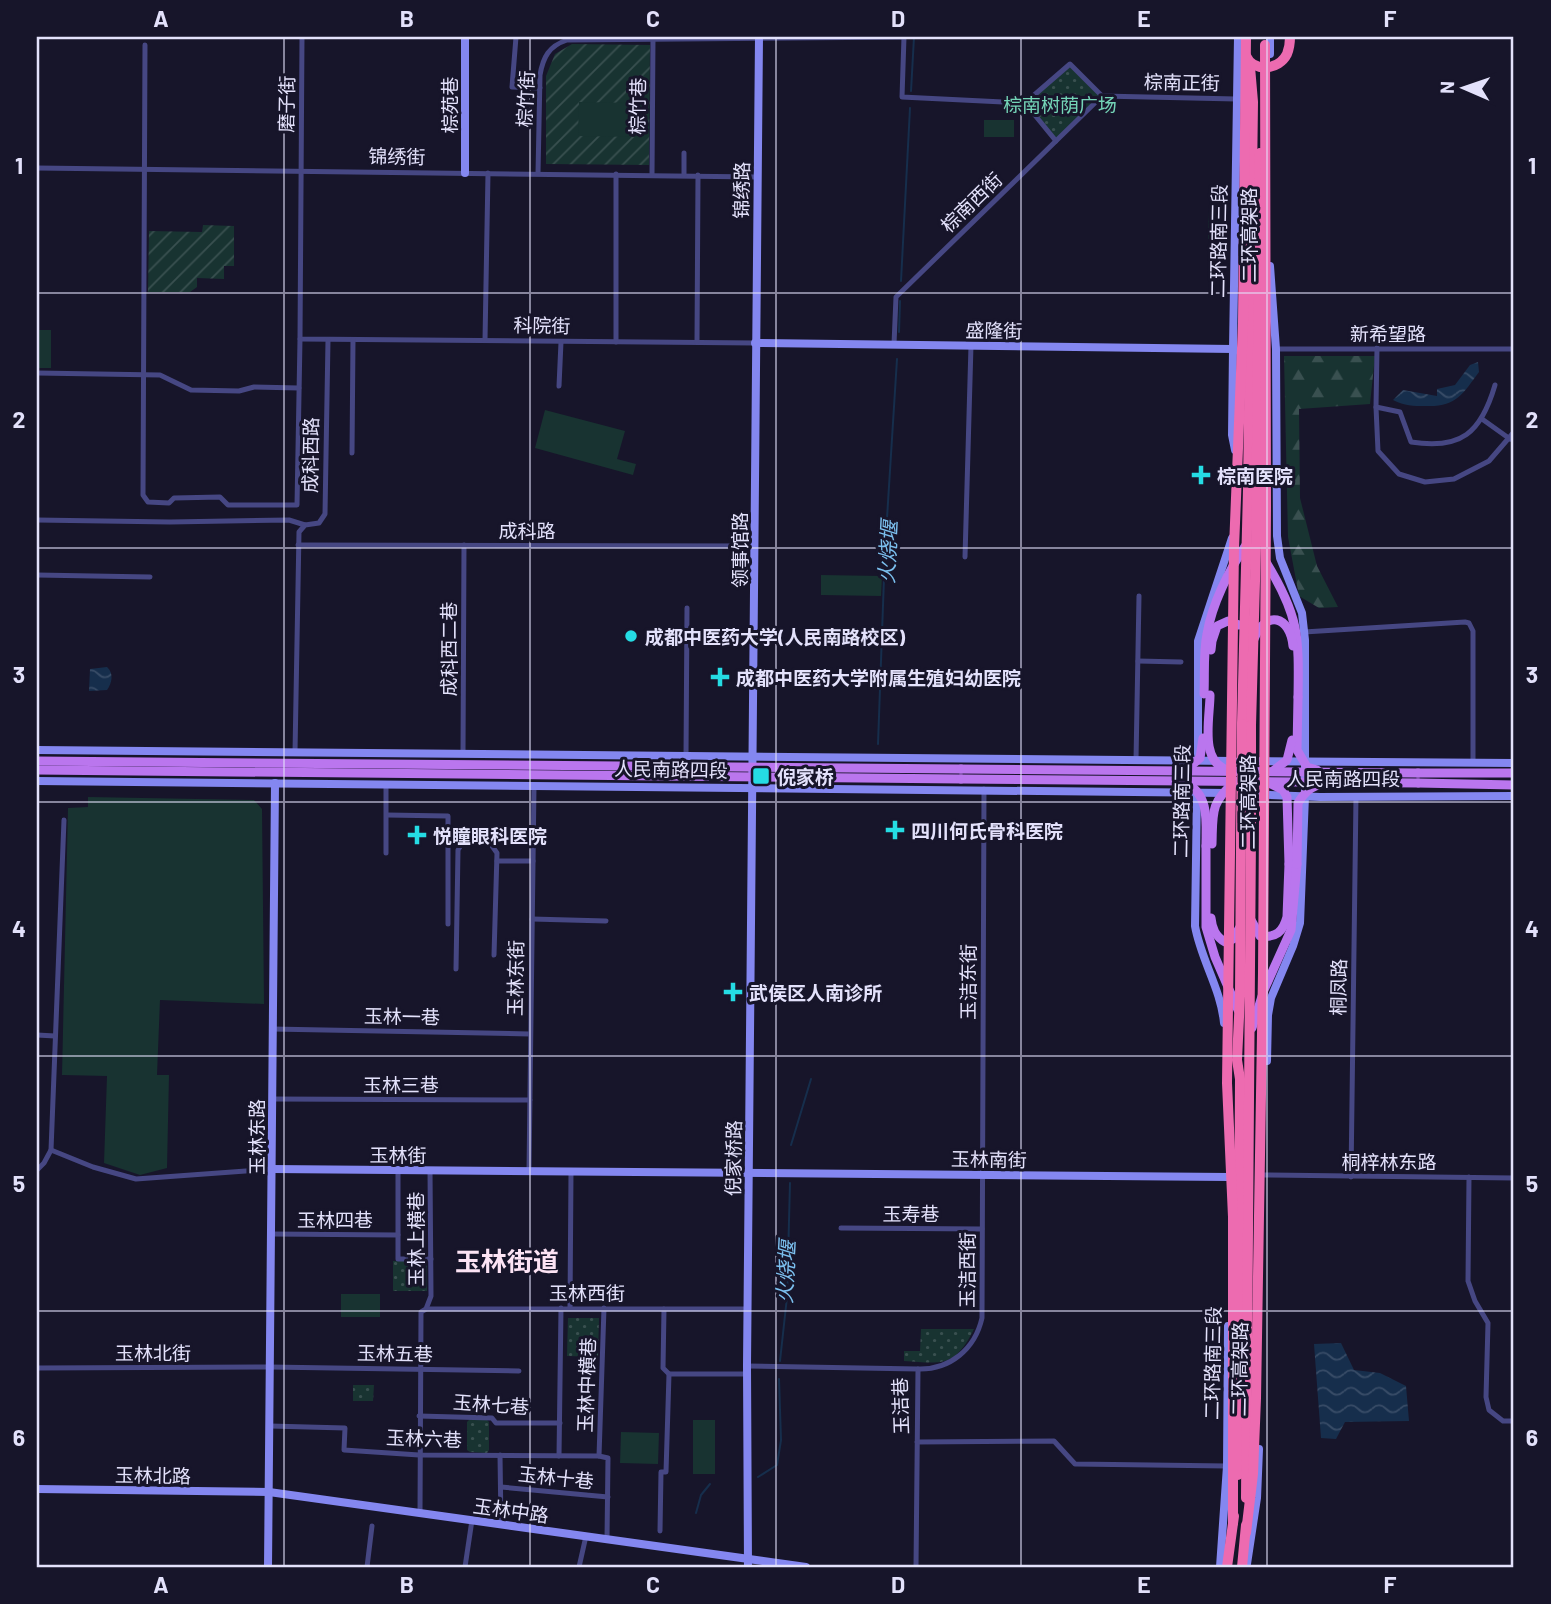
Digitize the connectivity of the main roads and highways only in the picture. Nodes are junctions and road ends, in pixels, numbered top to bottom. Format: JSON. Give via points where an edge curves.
{"nodes":[{"id":1,"x":465,"y":37,"type":"edge"},
{"id":2,"x":1239,"y":37,"type":"edge"},
{"id":3,"x":1246,"y":37,"type":"edge"},
{"id":4,"x":1290,"y":37,"type":"edge"},
{"id":5,"x":759,"y":38,"type":"edge"},
{"id":6,"x":1267,"y":40,"type":"edge"},
{"id":7,"x":465,"y":173,"type":"road end"},
{"id":8,"x":1267,"y":227,"type":"junction"},
{"id":9,"x":755,"y":343,"type":"junction"},
{"id":10,"x":1233,"y":349,"type":"junction"},
{"id":11,"x":1275,"y":421,"type":"junction"},
{"id":12,"x":1253,"y":431,"type":"junction"},
{"id":13,"x":1244,"y":451,"type":"junction"},
{"id":14,"x":1252,"y":472,"type":"junction"},
{"id":15,"x":1245,"y":490,"type":"junction"},
{"id":16,"x":1251,"y":545,"type":"junction"},
{"id":17,"x":1297,"y":631,"type":"junction"},
{"id":18,"x":1254,"y":641,"type":"junction"},
{"id":19,"x":1245,"y":650,"type":"junction"},
{"id":20,"x":1247,"y":724,"type":"junction"},
{"id":21,"x":37,"y":750,"type":"edge"},
{"id":22,"x":753,"y":756,"type":"junction"},
{"id":23,"x":37,"y":761,"type":"edge"},
{"id":24,"x":1198,"y":761,"type":"junction"},
{"id":25,"x":1305,"y":761,"type":"junction"},
{"id":26,"x":1514,"y":763,"type":"edge"},
{"id":27,"x":37,"y":770,"type":"edge"},
{"id":28,"x":753,"y":772,"type":"junction"},
{"id":29,"x":1514,"y":773,"type":"edge"},
{"id":30,"x":1181,"y":776,"type":"junction"},
{"id":31,"x":1236,"y":776,"type":"junction"},
{"id":32,"x":1268,"y":777,"type":"junction"},
{"id":33,"x":1329,"y":777,"type":"junction"},
{"id":34,"x":1418,"y":778,"type":"junction"},
{"id":35,"x":37,"y":781,"type":"edge"},
{"id":36,"x":275,"y":783,"type":"junction"},
{"id":37,"x":1514,"y":785,"type":"edge"},
{"id":38,"x":753,"y":788,"type":"junction"},
{"id":39,"x":1197,"y":792,"type":"junction"},
{"id":40,"x":1305,"y":796,"type":"junction"},
{"id":41,"x":1514,"y":796,"type":"edge"},
{"id":42,"x":1291,"y":915,"type":"junction"},
{"id":43,"x":1245,"y":918,"type":"junction"},
{"id":44,"x":1277,"y":983,"type":"junction"},
{"id":45,"x":1264,"y":990,"type":"junction"},
{"id":46,"x":1238,"y":1010,"type":"junction"},
{"id":47,"x":1249,"y":1042,"type":"junction"},
{"id":48,"x":1237,"y":1059,"type":"junction"},
{"id":49,"x":1235,"y":1086,"type":"junction"},
{"id":50,"x":1254,"y":1107,"type":"junction"},
{"id":51,"x":1225,"y":1111,"type":"junction"},
{"id":52,"x":1265,"y":1138,"type":"junction"},
{"id":53,"x":272,"y":1169,"type":"junction"},
{"id":54,"x":749,"y":1173,"type":"junction"},
{"id":55,"x":1229,"y":1177,"type":"junction"},
{"id":56,"x":1243,"y":1208,"type":"junction"},
{"id":57,"x":1261,"y":1272,"type":"junction"},
{"id":58,"x":1252,"y":1312,"type":"junction"},
{"id":59,"x":37,"y":1489,"type":"edge"},
{"id":60,"x":270,"y":1492,"type":"junction"},
{"id":61,"x":1233,"y":1522,"type":"junction"},
{"id":62,"x":1246,"y":1533,"type":"junction"},
{"id":63,"x":748,"y":1564,"type":"edge"},
{"id":64,"x":268,"y":1567,"type":"edge"},
{"id":65,"x":806,"y":1567,"type":"edge"},
{"id":66,"x":1221,"y":1567,"type":"edge"},
{"id":67,"x":1227,"y":1567,"type":"edge"},
{"id":68,"x":1244,"y":1567,"type":"edge"}],
"edges":[{"from":1,"to":7,"type":"main road","name":"棕苑巷"},
{"from":2,"to":4,"type":"highway","bridge":true,"via":[[1249,62],[1266,68],[1285,57]]},
{"from":2,"to":10,"type":"main road","name":"二环路南三段"},
{"from":3,"to":12,"type":"highway","bridge":true,"via":[[1253,102]]},
{"from":3,"to":61,"type":"highway","name":"二环高架路","bridge":true,"via":[[1227,1058],[1233,1217]]},
{"from":5,"to":9,"type":"main road","name":"锦绣路"},
{"from":6,"to":8,"type":"main road"},
{"from":6,"to":12,"type":"highway","bridge":true,"via":[[1261,104]]},
{"from":6,"to":62,"type":"highway","name":"二环高架路","bridge":true,"via":[[1263,960],[1256,1398]]},
{"from":8,"to":11,"type":"main road","via":[[1276,349]]},
{"from":8,"to":14,"type":"main road","via":[[1261,431]]},
{"from":9,"to":10,"type":"main road","name":"盛隆街"},
{"from":9,"to":22,"type":"main road","name":"领事馆路"},
{"from":10,"to":13,"type":"main road","via":[[1246,375]]},
{"from":10,"to":15,"type":"main road","name":"二环路南三段","via":[[1232,435]]},
{"from":11,"to":14,"type":"main road"},
{"from":11,"to":17,"type":"main road","via":[[1277,536],[1280,558],[1301,612]]},
{"from":12,"to":14,"type":"highway"},
{"from":13,"to":14,"type":"main road"},
{"from":13,"to":15,"type":"main road"},
{"from":14,"to":15,"type":"highway"},
{"from":14,"to":16,"type":"highway"},
{"from":15,"to":16,"type":"highway"},
{"from":15,"to":24,"type":"main road","name":"二环路南三段","via":[[1198,641]]},
{"from":16,"to":17,"type":"main road","via":[[1284,591]]},
{"from":16,"to":18,"type":"highway"},
{"from":16,"to":19,"type":"highway"},
{"from":16,"to":30,"type":"main road","bridge":true,"via":[[1226,581],[1211,617],[1206,636],[1202,752]]},
{"from":17,"to":18,"type":"main road","via":[[1268,620]]},
{"from":17,"to":25,"type":"main road","via":[[1306,657]]},
{"from":17,"to":32,"type":"main road","bridge":true,"via":[[1291,752],[1283,766]]},
{"from":17,"to":33,"type":"main road","bridge":true,"via":[[1297,750],[1307,767]]},
{"from":18,"to":20,"type":"highway"},
{"from":19,"to":20,"type":"highway"},
{"from":19,"to":31,"type":"main road","bridge":true,"via":[[1239,626],[1232,622],[1217,626],[1211,646],[1209,748],[1221,768]]},
{"from":20,"to":43,"type":"highway","bridge":true},
{"from":21,"to":22,"type":"main road","name":"人民南路四段"},
{"from":22,"to":24,"type":"main road","name":"人民南路四段"},
{"from":22,"to":28,"type":"main road","name":"倪家桥路"},
{"from":23,"to":28,"type":"main road","name":"人民南路四段"},
{"from":24,"to":25,"type":"main road","name":"人民南路四段"},
{"from":24,"to":39,"type":"main road","name":"二环路南三段"},
{"from":25,"to":26,"type":"main road","name":"人民南路四段"},
{"from":25,"to":40,"type":"main road"},
{"from":27,"to":28,"type":"main road","name":"人民南路四段"},
{"from":28,"to":30,"type":"main road","name":"人民南路四段","bridge":true},
{"from":28,"to":38,"type":"main road","name":"倪家桥路"},
{"from":29,"to":34,"type":"main road","name":"人民南路四段"},
{"from":30,"to":31,"type":"main road","name":"人民南路四段","bridge":true},
{"from":30,"to":46,"type":"main road","bridge":true,"via":[[1201,795],[1205,809],[1206,927]]},
{"from":31,"to":32,"type":"main road","name":"人民南路四段","bridge":true},
{"from":31,"to":43,"type":"main road","bridge":true,"via":[[1221,794],[1213,815],[1210,905],[1212,926],[1225,942],[1233,939]]},
{"from":32,"to":33,"type":"main road","name":"人民南路四段","bridge":true},
{"from":32,"to":42,"type":"main road","bridge":true,"via":[[1287,797]]},
{"from":33,"to":34,"type":"main road","name":"人民南路四段","bridge":true},
{"from":33,"to":42,"type":"main road","bridge":true,"via":[[1303,794],[1298,803]]},
{"from":34,"to":37,"type":"main road","name":"人民南路四段"},
{"from":35,"to":36,"type":"main road","name":"人民南路四段"},
{"from":36,"to":38,"type":"main road","name":"人民南路四段"},
{"from":36,"to":53,"type":"main road","name":"玉林东路"},
{"from":38,"to":39,"type":"main road","name":"人民南路四段"},
{"from":38,"to":54,"type":"main road","name":"倪家桥路"},
{"from":39,"to":40,"type":"main road","name":"人民南路四段"},
{"from":39,"to":51,"type":"main road","name":"二环路南三段","via":[[1195,926],[1224,1020]]},
{"from":40,"to":41,"type":"main road","name":"人民南路四段"},
{"from":40,"to":44,"type":"main road","via":[[1300,923]]},
{"from":42,"to":43,"type":"main road","via":[[1278,934],[1270,937],[1260,936]]},
{"from":42,"to":45,"type":"main road","via":[[1287,944]]},
{"from":43,"to":46,"type":"highway"},
{"from":43,"to":47,"type":"highway"},
{"from":44,"to":45,"type":"main road"},
{"from":44,"to":52,"type":"main road","via":[[1268,1015]]},
{"from":45,"to":47,"type":"main road"},
{"from":46,"to":48,"type":"highway"},
{"from":47,"to":50,"type":"highway","via":[[1255,1071]]},
{"from":47,"to":56,"type":"highway"},
{"from":48,"to":49,"type":"highway"},
{"from":48,"to":56,"type":"highway"},
{"from":49,"to":51,"type":"main road"},
{"from":49,"to":66,"type":"highway","via":[[1235,1437],[1231,1523]]},
{"from":50,"to":52,"type":"main road"},
{"from":50,"to":58,"type":"highway"},
{"from":51,"to":55,"type":"main road","name":"二环路南三段"},
{"from":52,"to":57,"type":"main road"},
{"from":53,"to":54,"type":"main road","name":"玉林街"},
{"from":53,"to":60,"type":"main road","name":"玉林东路"},
{"from":54,"to":55,"type":"main road","name":"玉林南街"},
{"from":54,"to":63,"type":"main road","name":"倪家桥路"},
{"from":55,"to":66,"type":"main road","name":"二环路南三段","via":[[1227,1466]]},
{"from":56,"to":61,"type":"highway","bridge":true,"via":[[1239,1447]]},
{"from":56,"to":62,"type":"highway","bridge":true},
{"from":57,"to":58,"type":"main road"},
{"from":57,"to":68,"type":"main road","via":[[1259,1465]]},
{"from":58,"to":68,"type":"highway"},
{"from":59,"to":60,"type":"main road","name":"玉林北路"},
{"from":60,"to":63,"type":"main road","name":"玉林中路","via":[[607,1539]]},
{"from":60,"to":64,"type":"main road","name":"玉林东路"},
{"from":61,"to":67,"type":"highway","name":"二环高架路"},
{"from":62,"to":68,"type":"highway","name":"二环高架路"},
{"from":63,"to":65,"type":"main road","name":"玉林中路"}]}
